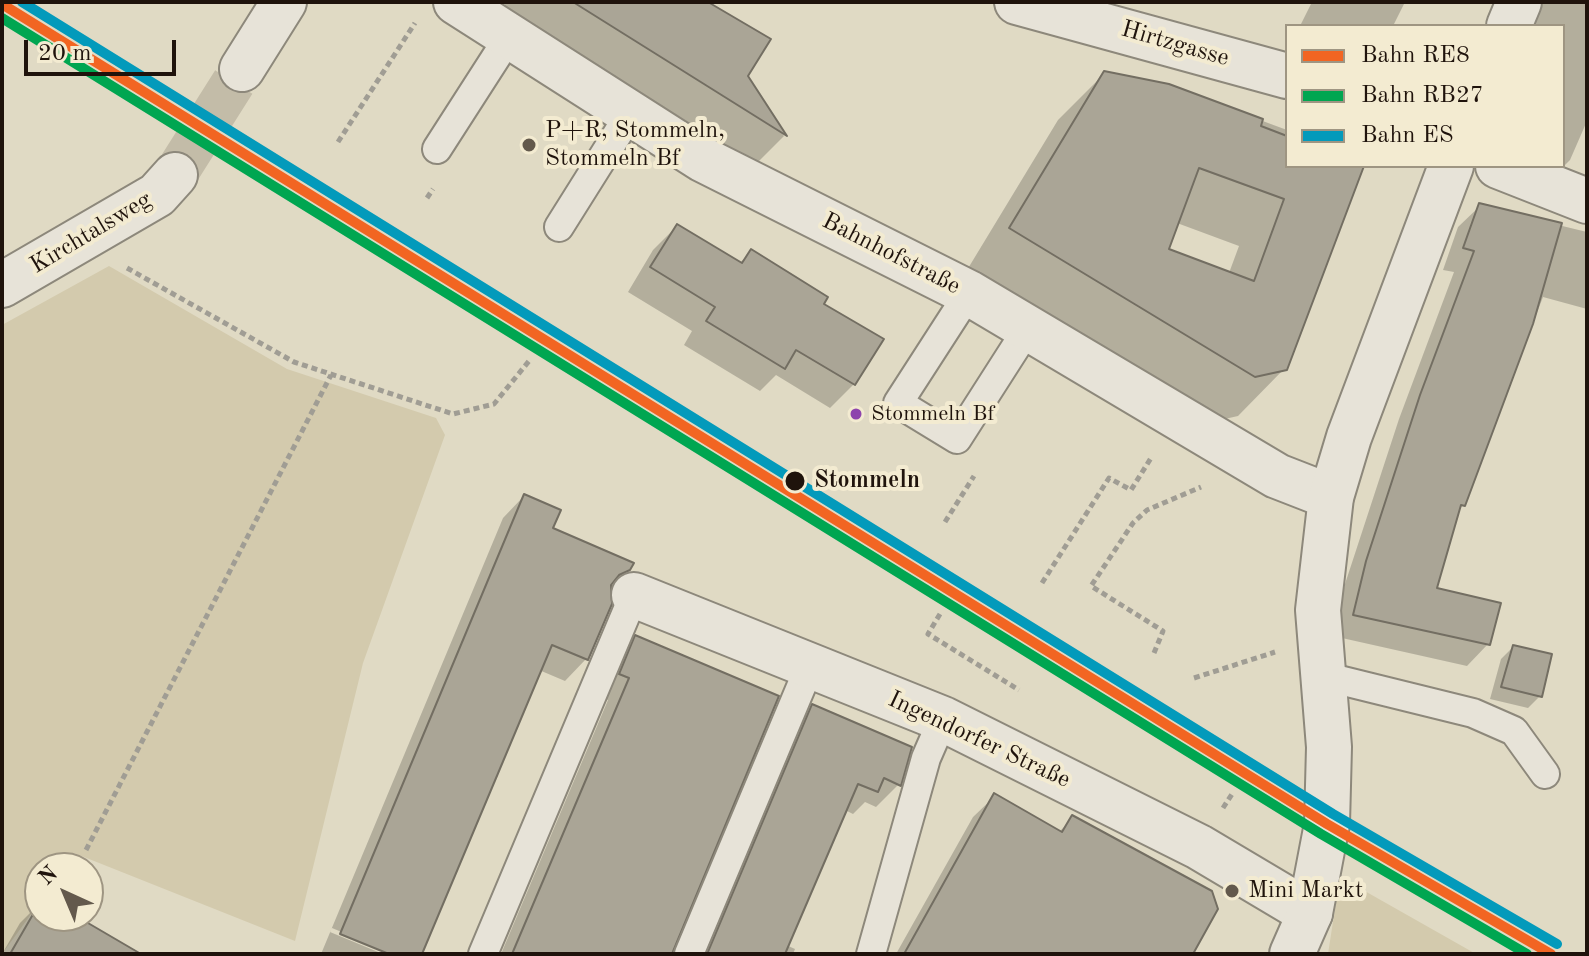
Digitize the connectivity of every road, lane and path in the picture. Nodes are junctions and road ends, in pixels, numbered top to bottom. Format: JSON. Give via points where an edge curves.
{"nodes":[{"id":1,"x":284,"y":2,"type":"edge"},
{"id":2,"x":1017,"y":2,"type":"edge"},
{"id":3,"x":1519,"y":2,"type":"edge"},
{"id":4,"x":438,"y":8,"type":"edge"},
{"id":5,"x":1510,"y":24,"type":"edge"},
{"id":6,"x":509,"y":37,"type":"junction"},
{"id":7,"x":242,"y":69,"type":"tunnel mouth"},
{"id":8,"x":1285,"y":75,"type":"edge"},
{"id":9,"x":630,"y":114,"type":"junction"},
{"id":10,"x":338,"y":142,"type":"dead end"},
{"id":11,"x":437,"y":149,"type":"dead end"},
{"id":12,"x":1450,"y":168,"type":"edge"},
{"id":13,"x":1503,"y":168,"type":"edge"},
{"id":14,"x":175,"y":175,"type":"tunnel mouth"},
{"id":15,"x":1587,"y":201,"type":"edge"},
{"id":16,"x":559,"y":227,"type":"dead end"},
{"id":17,"x":83,"y":238,"type":"junction"},
{"id":18,"x":2,"y":285,"type":"edge"},
{"id":19,"x":969,"y":293,"type":"junction"},
{"id":20,"x":1028,"y":328,"type":"junction"},
{"id":21,"x":529,"y":361,"type":"dead end"},
{"id":22,"x":331,"y":375,"type":"junction"},
{"id":23,"x":1156,"y":450,"type":"dead end"},
{"id":24,"x":1238,"y":452,"type":"junction"},
{"id":25,"x":1331,"y":497,"type":"junction"},
{"id":26,"x":1042,"y":583,"type":"dead end"},
{"id":27,"x":634,"y":595,"type":"joint"},
{"id":28,"x":940,"y":614,"type":"dead end"},
{"id":29,"x":1154,"y":653,"type":"dead end"},
{"id":30,"x":809,"y":668,"type":"junction"},
{"id":31,"x":1323,"y":676,"type":"junction"},
{"id":32,"x":1019,"y":690,"type":"dead end"},
{"id":33,"x":943,"y":719,"type":"junction"},
{"id":34,"x":1545,"y":774,"type":"dead end"},
{"id":35,"x":86,"y":850,"type":"dead end"},
{"id":36,"x":1310,"y":913,"type":"junction"},
{"id":37,"x":483,"y":954,"type":"edge"},
{"id":38,"x":689,"y":954,"type":"edge"},
{"id":39,"x":871,"y":954,"type":"edge"},
{"id":40,"x":1292,"y":954,"type":"edge"}],
"edges":[{"from":1,"to":7,"type":"street"},
{"from":2,"to":8,"type":"street","name":"Hirtzgasse"},
{"from":3,"to":5,"type":"street"},
{"from":4,"to":6,"type":"street","name":"Bahnhofstraße"},
{"from":4,"to":10,"type":"path"},
{"from":6,"to":9,"type":"street","name":"Bahnhofstraße"},
{"from":6,"to":11,"type":"lane"},
{"from":9,"to":16,"type":"lane"},
{"from":9,"to":19,"type":"street","name":"Bahnhofstraße","via":[[702,159]]},
{"from":12,"to":25,"type":"street"},
{"from":13,"to":15,"type":"street"},
{"from":14,"to":17,"type":"street","name":"Kirchtalsweg","via":[[157,195]]},
{"from":17,"to":18,"type":"street","name":"Kirchtalsweg"},
{"from":17,"to":22,"type":"path","via":[[92,248],[294,362]]},
{"from":19,"to":20,"type":"street","name":"Bahnhofstraße"},
{"from":19,"to":20,"type":"lane","via":[[898,403],[957,439]]},
{"from":20,"to":24,"type":"street","name":"Bahnhofstraße"},
{"from":21,"to":22,"type":"path","via":[[494,404],[453,414]]},
{"from":22,"to":35,"type":"path"},
{"from":23,"to":26,"type":"path","via":[[1131,490],[1109,478]]},
{"from":24,"to":25,"type":"street","name":"Bahnhofstraße","via":[[1277,476]]},
{"from":24,"to":29,"type":"path","via":[[1219,481],[1147,510],[1091,586],[1163,631]]},
{"from":25,"to":31,"type":"street","via":[[1319,575]]},
{"from":27,"to":30,"type":"street","name":"Ingendorfer Straße"},
{"from":27,"to":37,"type":"lane"},
{"from":28,"to":32,"type":"path","via":[[928,634]]},
{"from":30,"to":33,"type":"street","name":"Ingendorfer Straße"},
{"from":30,"to":38,"type":"lane"},
{"from":31,"to":34,"type":"lane","via":[[1473,713],[1514,731]]},
{"from":31,"to":36,"type":"street","via":[[1329,747],[1327,824]]},
{"from":33,"to":36,"type":"street","name":"Ingendorfer Straße","via":[[1199,847]]},
{"from":33,"to":39,"type":"lane","via":[[926,758]]},
{"from":36,"to":40,"type":"street"}]}
